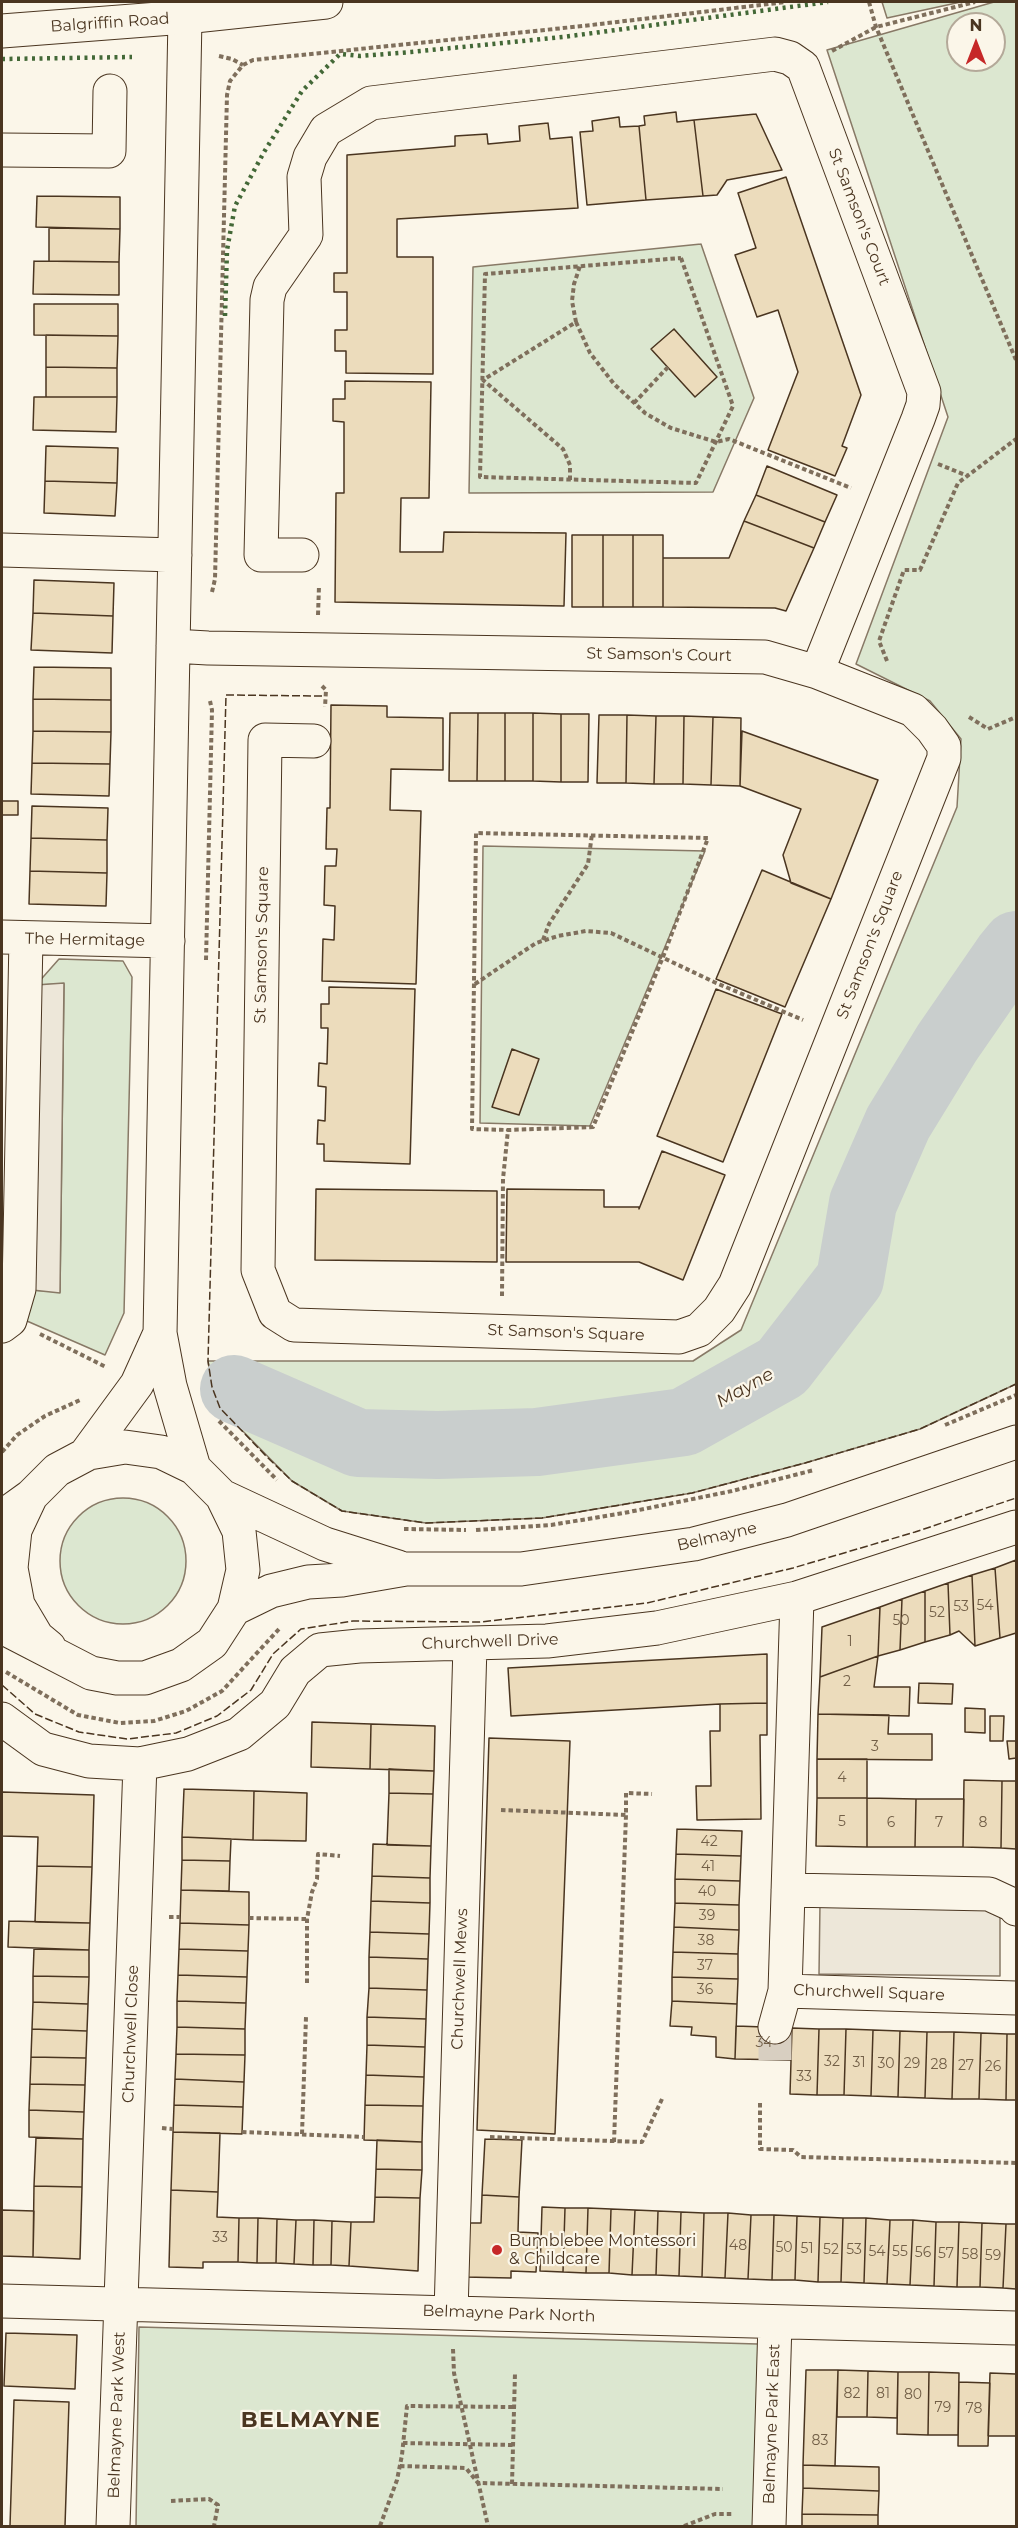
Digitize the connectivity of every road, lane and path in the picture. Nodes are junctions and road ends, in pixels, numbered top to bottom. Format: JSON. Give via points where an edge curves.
{"nodes":[{"id":1,"x":326,"y":2,"type":"edge"},
{"id":2,"x":786,"y":2,"type":"edge"},
{"id":3,"x":869,"y":2,"type":"edge"},
{"id":4,"x":975,"y":2,"type":"edge"},
{"id":5,"x":185,"y":17,"type":"junction"},
{"id":6,"x":876,"y":27,"type":"junction"},
{"id":7,"x":2,"y":31,"type":"edge"},
{"id":8,"x":215,"y":55,"type":"dead end"},
{"id":9,"x":243,"y":65,"type":"junction"},
{"id":10,"x":803,"y":68,"type":"junction"},
{"id":11,"x":110,"y":91,"type":"dead end"},
{"id":12,"x":2,"y":150,"type":"edge"},
{"id":13,"x":580,"y":266,"type":"junction"},
{"id":14,"x":576,"y":322,"type":"junction"},
{"id":15,"x":1017,"y":360,"type":"edge"},
{"id":16,"x":668,"y":367,"type":"dead end"},
{"id":17,"x":483,"y":380,"type":"junction"},
{"id":18,"x":634,"y":404,"type":"junction"},
{"id":19,"x":1017,"y":440,"type":"edge"},
{"id":20,"x":716,"y":442,"type":"junction"},
{"id":21,"x":570,"y":480,"type":"junction"},
{"id":22,"x":885,"y":502,"type":"junction"},
{"id":23,"x":2,"y":550,"type":"edge"},
{"id":24,"x":175,"y":555,"type":"junction"},
{"id":25,"x":302,"y":555,"type":"dead end"},
{"id":26,"x":211,"y":597,"type":"dead end"},
{"id":27,"x":173,"y":646,"type":"junction"},
{"id":28,"x":888,"y":664,"type":"dead end"},
{"id":29,"x":818,"y":672,"type":"junction"},
{"id":30,"x":209,"y":693,"type":"dead end"},
{"id":31,"x":968,"y":716,"type":"dead end"},
{"id":32,"x":1017,"y":717,"type":"edge"},
{"id":33,"x":314,"y":741,"type":"dead end"},
{"id":34,"x":592,"y":834,"type":"junction"},
{"id":35,"x":14,"y":938,"type":"edge"},
{"id":36,"x":168,"y":941,"type":"junction"},
{"id":37,"x":543,"y":941,"type":"junction"},
{"id":38,"x":663,"y":957,"type":"junction"},
{"id":39,"x":206,"y":961,"type":"dead end"},
{"id":40,"x":474,"y":984,"type":"junction"},
{"id":41,"x":835,"y":1033,"type":"junction"},
{"id":42,"x":508,"y":1131,"type":"junction"},
{"id":43,"x":6,"y":1323,"type":"edge"},
{"id":44,"x":512,"y":1332,"type":"junction"},
{"id":45,"x":160,"y":1334,"type":"junction"},
{"id":46,"x":111,"y":1369,"type":"dead end"},
{"id":47,"x":1017,"y":1395,"type":"edge"},
{"id":48,"x":84,"y":1398,"type":"dead end"},
{"id":49,"x":213,"y":1412,"type":"dead end"},
{"id":50,"x":939,"y":1428,"type":"dead end"},
{"id":51,"x":1017,"y":1442,"type":"edge"},
{"id":52,"x":2,"y":1452,"type":"edge"},
{"id":53,"x":85,"y":1455,"type":"junction"},
{"id":54,"x":194,"y":1468,"type":"junction"},
{"id":55,"x":819,"y":1469,"type":"dead end"},
{"id":56,"x":281,"y":1484,"type":"dead end"},
{"id":57,"x":222,"y":1496,"type":"junction"},
{"id":58,"x":32,"y":1497,"type":"junction"},
{"id":59,"x":2,"y":1517,"type":"edge"},
{"id":60,"x":1017,"y":1527,"type":"edge"},
{"id":61,"x":401,"y":1528,"type":"dead end"},
{"id":62,"x":406,"y":1569,"type":"junction"},
{"id":63,"x":797,"y":1598,"type":"junction"},
{"id":64,"x":234,"y":1609,"type":"junction"},
{"id":65,"x":2,"y":1627,"type":"edge"},
{"id":66,"x":470,"y":1644,"type":"junction"},
{"id":67,"x":66,"y":1661,"type":"junction"},
{"id":68,"x":2,"y":1719,"type":"edge"},
{"id":69,"x":141,"y":1764,"type":"junction"},
{"id":70,"x":652,"y":1794,"type":"dead end"},
{"id":71,"x":465,"y":1809,"type":"junction"},
{"id":72,"x":626,"y":1815,"type":"junction"},
{"id":73,"x":340,"y":1856,"type":"dead end"},
{"id":74,"x":788,"y":1890,"type":"junction"},
{"id":75,"x":1017,"y":1909,"type":"edge"},
{"id":76,"x":249,"y":1918,"type":"dead end"},
{"id":77,"x":307,"y":1919,"type":"junction"},
{"id":78,"x":307,"y":1983,"type":"dead end"},
{"id":79,"x":785,"y":1990,"type":"junction"},
{"id":80,"x":1017,"y":1998,"type":"edge"},
{"id":81,"x":306,"y":2017,"type":"dead end"},
{"id":82,"x":775,"y":2027,"type":"tunnel mouth"},
{"id":83,"x":662,"y":2098,"type":"dead end"},
{"id":84,"x":760,"y":2103,"type":"dead end"},
{"id":85,"x":242,"y":2132,"type":"dead end"},
{"id":86,"x":302,"y":2134,"type":"junction"},
{"id":87,"x":364,"y":2137,"type":"dead end"},
{"id":88,"x":455,"y":2140,"type":"junction"},
{"id":89,"x":614,"y":2142,"type":"junction"},
{"id":90,"x":1017,"y":2163,"type":"edge"},
{"id":91,"x":2,"y":2301,"type":"edge"},
{"id":92,"x":121,"y":2304,"type":"junction"},
{"id":93,"x":451,"y":2313,"type":"junction"},
{"id":94,"x":775,"y":2322,"type":"junction"},
{"id":95,"x":1017,"y":2328,"type":"edge"},
{"id":96,"x":515,"y":2373,"type":"dead end"},
{"id":97,"x":461,"y":2406,"type":"junction"},
{"id":98,"x":514,"y":2407,"type":"junction"},
{"id":99,"x":403,"y":2443,"type":"junction"},
{"id":100,"x":470,"y":2445,"type":"junction"},
{"id":101,"x":513,"y":2445,"type":"junction"},
{"id":102,"x":400,"y":2466,"type":"junction"},
{"id":103,"x":478,"y":2483,"type":"junction"},
{"id":104,"x":512,"y":2484,"type":"junction"},
{"id":105,"x":723,"y":2489,"type":"dead end"},
{"id":106,"x":171,"y":2501,"type":"dead end"},
{"id":107,"x":769,"y":2520,"type":"edge"},
{"id":108,"x":113,"y":2526,"type":"edge"},
{"id":109,"x":214,"y":2526,"type":"edge"},
{"id":110,"x":380,"y":2526,"type":"edge"},
{"id":111,"x":488,"y":2526,"type":"edge"},
{"id":112,"x":684,"y":2526,"type":"edge"}],
"edges":[{"from":1,"to":5,"type":"street","name":"Balgriffin Road"},
{"from":2,"to":9,"type":"path","via":[[253,60]]},
{"from":3,"to":6,"type":"path"},
{"from":4,"to":6,"type":"path"},
{"from":5,"to":7,"type":"street","name":"Balgriffin Road"},
{"from":5,"to":24,"type":"street"},
{"from":6,"to":10,"type":"path"},
{"from":6,"to":15,"type":"path"},
{"from":8,"to":9,"type":"path"},
{"from":9,"to":26,"type":"path","via":[[230,81],[227,95],[215,579]]},
{"from":10,"to":22,"type":"street","name":"St Samson's Court","via":[[924,392],[923,405]]},
{"from":10,"to":25,"type":"street","via":[[790,58],[775,54],[372,103],[326,130],[310,157],[304,177],[306,236],[270,287],[267,300],[261,555]]},
{"from":11,"to":12,"type":"street","via":[[109,151]]},
{"from":13,"to":14,"type":"path","via":[[572,301]]},
{"from":13,"to":17,"type":"path","via":[[485,274]]},
{"from":13,"to":20,"type":"path","via":[[681,258],[733,406]]},
{"from":14,"to":17,"type":"path"},
{"from":14,"to":18,"type":"path","via":[[590,353]]},
{"from":16,"to":18,"type":"path"},
{"from":17,"to":21,"type":"path","via":[[563,449],[570,465]]},
{"from":17,"to":21,"type":"path","via":[[480,477]]},
{"from":18,"to":20,"type":"path","via":[[671,428]]},
{"from":19,"to":28,"type":"path","via":[[958,483],[920,570],[904,570],[879,641]]},
{"from":20,"to":21,"type":"path","via":[[696,483]]},
{"from":20,"to":22,"type":"path","via":[[729,439]]},
{"from":22,"to":29,"type":"street","name":"St Samson's Court"},
{"from":23,"to":24,"type":"street"},
{"from":24,"to":27,"type":"street"},
{"from":27,"to":29,"type":"street","name":"St Samson's Court","via":[[765,657]]},
{"from":27,"to":36,"type":"street"},
{"from":29,"to":41,"type":"street","name":"St Samson's Square","via":[[913,710],[944,746],[944,758]]},
{"from":30,"to":39,"type":"path","via":[[212,710]]},
{"from":31,"to":32,"type":"path","via":[[988,729]]},
{"from":33,"to":44,"type":"street","name":"St Samson's Square","via":[[265,740],[258,1250],[263,1287],[275,1313],[294,1325]]},
{"from":34,"to":37,"type":"path","via":[[588,864],[549,924]]},
{"from":34,"to":38,"type":"path","via":[[708,838]]},
{"from":34,"to":40,"type":"path","via":[[476,832]]},
{"from":35,"to":36,"type":"street","name":"The Hermitage"},
{"from":35,"to":43,"type":"street","via":[[19,1289]]},
{"from":36,"to":45,"type":"street"},
{"from":37,"to":38,"type":"path","via":[[586,931],[611,933]]},
{"from":37,"to":40,"type":"path"},
{"from":38,"to":41,"type":"path"},
{"from":38,"to":42,"type":"path","via":[[593,1127]]},
{"from":40,"to":42,"type":"path","via":[[471,1129]]},
{"from":41,"to":44,"type":"street","name":"St Samson's Square","via":[[735,1285],[719,1310],[699,1330],[679,1337]]},
{"from":42,"to":44,"type":"path","via":[[500,1291]]},
{"from":43,"to":46,"type":"path"},
{"from":45,"to":53,"type":"street","via":[[138,1384]]},
{"from":45,"to":54,"type":"street","via":[[170,1386]]},
{"from":47,"to":50,"type":"path"},
{"from":48,"to":52,"type":"path","via":[[45,1416],[17,1435]]},
{"from":49,"to":56,"type":"path"},
{"from":51,"to":62,"type":"street","name":"Belmayne","via":[[786,1520],[694,1544],[521,1569]]},
{"from":53,"to":54,"type":"street","name":"Belmayne","via":[[125,1446],[161,1452]]},
{"from":53,"to":58,"type":"street","name":"Belmayne","via":[[57,1470]]},
{"from":54,"to":57,"type":"street","name":"Belmayne"},
{"from":55,"to":61,"type":"path","via":[[657,1507],[551,1525],[477,1530]]},
{"from":57,"to":62,"type":"street","name":"Belmayne","via":[[325,1544]]},
{"from":57,"to":64,"type":"street","name":"Belmayne","via":[[240,1541],[243,1570]]},
{"from":58,"to":59,"type":"street","name":"Belmayne"},
{"from":58,"to":67,"type":"street","name":"Belmayne","via":[[15,1530],[11,1568],[18,1605],[38,1637]]},
{"from":60,"to":63,"type":"street","name":"Churchwell Drive"},
{"from":62,"to":64,"type":"street","name":"Belmayne","via":[[308,1582],[271,1591]]},
{"from":63,"to":66,"type":"street","name":"Churchwell Drive","via":[[657,1628],[547,1641]]},
{"from":63,"to":74,"type":"street","name":"Churchwell Square"},
{"from":64,"to":67,"type":"street","name":"Belmayne","via":[[212,1643],[181,1665],[145,1678],[91,1673]]},
{"from":65,"to":67,"type":"street","name":"Belmayne"},
{"from":66,"to":69,"type":"street","name":"Churchwell Drive","via":[[320,1650],[295,1671],[275,1704],[239,1734],[188,1754]]},
{"from":66,"to":71,"type":"street","name":"Churchwell Mews"},
{"from":68,"to":69,"type":"street","name":"Churchwell Drive","via":[[44,1749],[89,1761]]},
{"from":69,"to":92,"type":"street","name":"Churchwell Close"},
{"from":70,"to":72,"type":"path","via":[[626,1793]]},
{"from":71,"to":72,"type":"path"},
{"from":71,"to":88,"type":"street","name":"Churchwell Mews"},
{"from":72,"to":89,"type":"path"},
{"from":73,"to":77,"type":"path","via":[[318,1854],[317,1879]]},
{"from":74,"to":75,"type":"street","via":[[989,1894]]},
{"from":74,"to":79,"type":"street","name":"Churchwell Square"},
{"from":76,"to":77,"type":"path"},
{"from":77,"to":78,"type":"path"},
{"from":79,"to":80,"type":"street","name":"Churchwell Square"},
{"from":79,"to":82,"type":"street"},
{"from":81,"to":86,"type":"path"},
{"from":83,"to":89,"type":"path","via":[[642,2142]]},
{"from":84,"to":90,"type":"path","via":[[760,2149],[793,2150],[801,2157]]},
{"from":85,"to":86,"type":"path"},
{"from":86,"to":87,"type":"path"},
{"from":88,"to":89,"type":"path","via":[[480,2137]]},
{"from":88,"to":93,"type":"street","name":"Churchwell Mews"},
{"from":91,"to":92,"type":"street","name":"Belmayne Park North"},
{"from":92,"to":93,"type":"street","name":"Belmayne Park North"},
{"from":92,"to":108,"type":"street","name":"Belmayne Park West"},
{"from":93,"to":94,"type":"street","name":"Belmayne Park North"},
{"from":93,"to":97,"type":"path","via":[[454,2373]]},
{"from":94,"to":95,"type":"street","name":"Belmayne Park North"},
{"from":94,"to":107,"type":"street","name":"Belmayne Park East"},
{"from":96,"to":98,"type":"path"},
{"from":97,"to":98,"type":"path"},
{"from":97,"to":99,"type":"path","via":[[407,2406]]},
{"from":97,"to":100,"type":"path"},
{"from":98,"to":101,"type":"path"},
{"from":99,"to":100,"type":"path"},
{"from":99,"to":102,"type":"path"},
{"from":100,"to":101,"type":"path"},
{"from":100,"to":103,"type":"path"},
{"from":101,"to":104,"type":"path"},
{"from":102,"to":103,"type":"path","via":[[466,2468]]},
{"from":102,"to":110,"type":"path"},
{"from":103,"to":104,"type":"path"},
{"from":103,"to":111,"type":"path"},
{"from":104,"to":105,"type":"path"},
{"from":106,"to":109,"type":"path","via":[[209,2499],[218,2505]]},
{"from":107,"to":112,"type":"path","via":[[715,2514]]}]}
